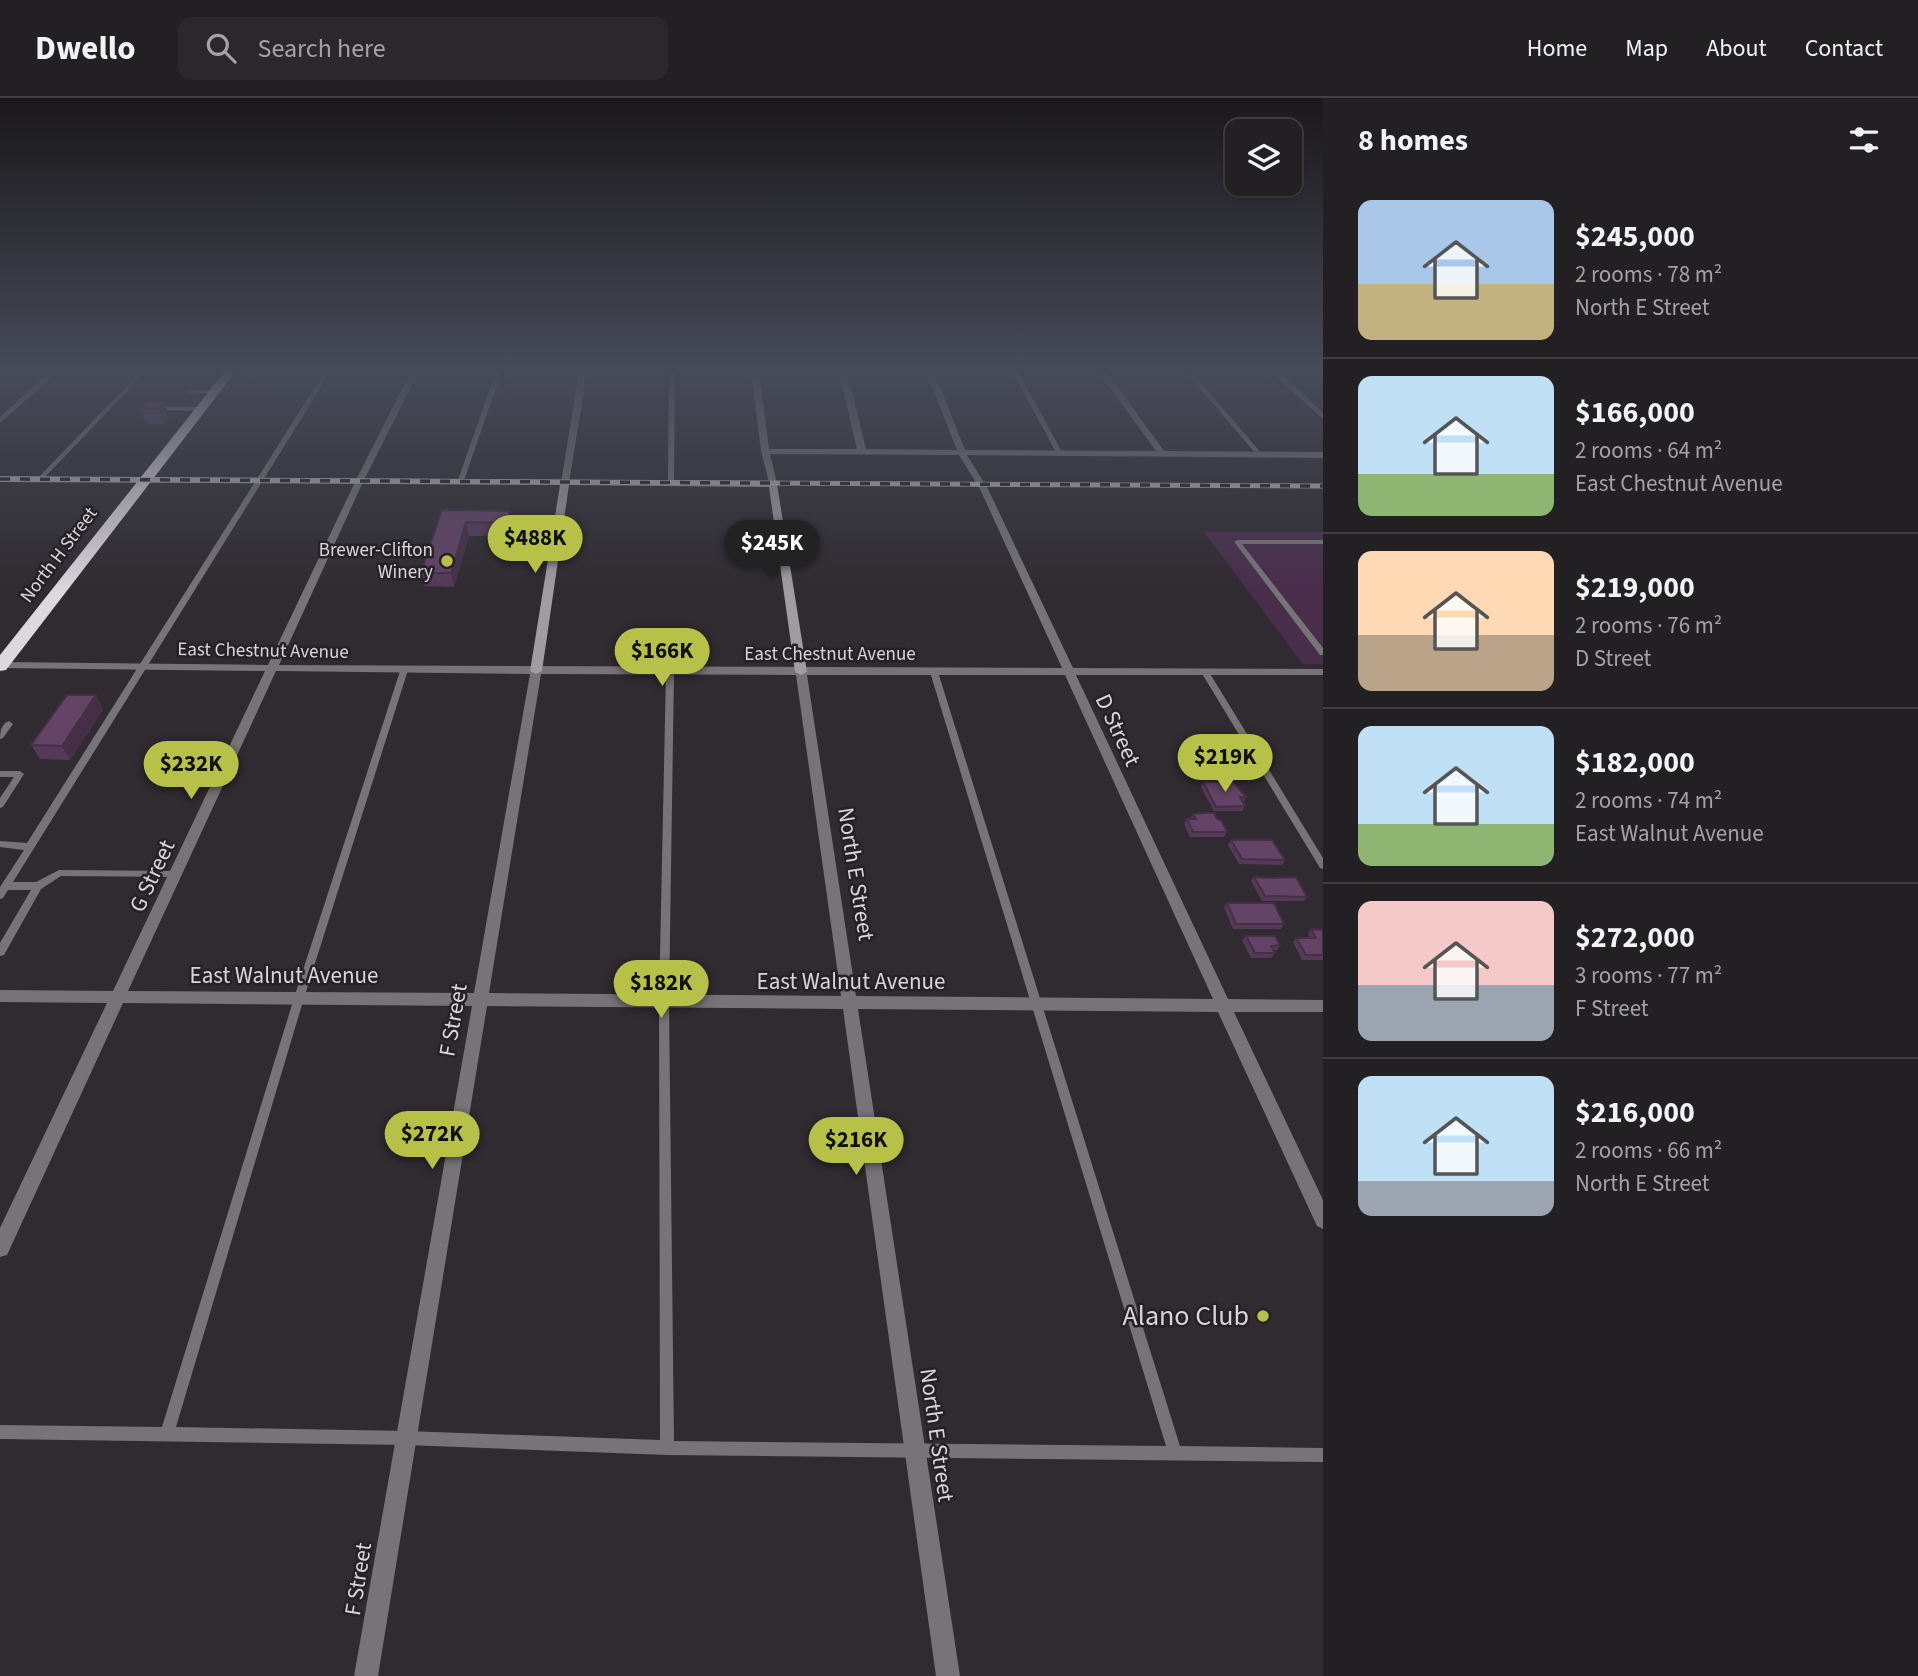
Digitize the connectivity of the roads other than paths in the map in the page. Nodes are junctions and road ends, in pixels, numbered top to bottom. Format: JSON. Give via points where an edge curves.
{"nodes":[{"id":1,"x":74,"y":445,"type":"edge"},
{"id":2,"x":174,"y":445,"type":"edge"},
{"id":3,"x":283,"y":445,"type":"edge"},
{"id":4,"x":378,"y":445,"type":"edge"},
{"id":5,"x":473,"y":445,"type":"edge"},
{"id":6,"x":571,"y":445,"type":"edge"},
{"id":7,"x":671,"y":445,"type":"edge"},
{"id":8,"x":764,"y":445,"type":"edge"},
{"id":9,"x":861,"y":445,"type":"edge"},
{"id":10,"x":959,"y":445,"type":"edge"},
{"id":11,"x":1055,"y":445,"type":"edge"},
{"id":12,"x":1155,"y":445,"type":"edge"},
{"id":13,"x":1251,"y":445,"type":"edge"},
{"id":14,"x":765,"y":451,"type":"junction"},
{"id":15,"x":863,"y":452,"type":"junction"},
{"id":16,"x":962,"y":453,"type":"junction"},
{"id":17,"x":1161,"y":453,"type":"junction"},
{"id":18,"x":1060,"y":454,"type":"junction"},
{"id":19,"x":1259,"y":454,"type":"junction"},
{"id":20,"x":1323,"y":455,"type":"edge"},
{"id":21,"x":147,"y":479,"type":"junction"},
{"id":22,"x":0,"y":480,"type":"edge"},
{"id":23,"x":40,"y":480,"type":"junction"},
{"id":24,"x":261,"y":480,"type":"junction"},
{"id":25,"x":359,"y":482,"type":"junction"},
{"id":26,"x":460,"y":482,"type":"junction"},
{"id":27,"x":565,"y":483,"type":"junction"},
{"id":28,"x":671,"y":483,"type":"junction"},
{"id":29,"x":773,"y":484,"type":"junction"},
{"id":30,"x":1323,"y":542,"type":"edge"},
{"id":31,"x":1323,"y":653,"type":"edge"},
{"id":32,"x":0,"y":666,"type":"edge"},
{"id":33,"x":143,"y":667,"type":"junction"},
{"id":34,"x":271,"y":668,"type":"junction"},
{"id":35,"x":404,"y":670,"type":"junction"},
{"id":36,"x":536,"y":671,"type":"junction"},
{"id":37,"x":1068,"y":671,"type":"junction"},
{"id":38,"x":1205,"y":671,"type":"junction"},
{"id":39,"x":1323,"y":671,"type":"edge"},
{"id":40,"x":670,"y":672,"type":"junction"},
{"id":41,"x":801,"y":672,"type":"junction"},
{"id":42,"x":934,"y":672,"type":"junction"},
{"id":43,"x":4,"y":724,"type":"edge"},
{"id":44,"x":0,"y":736,"type":"edge"},
{"id":45,"x":0,"y":774,"type":"edge"},
{"id":46,"x":0,"y":805,"type":"edge"},
{"id":47,"x":2,"y":846,"type":"edge"},
{"id":48,"x":30,"y":847,"type":"junction"},
{"id":49,"x":1323,"y":866,"type":"edge"},
{"id":50,"x":176,"y":874,"type":"junction"},
{"id":51,"x":38,"y":886,"type":"junction"},
{"id":52,"x":3,"y":890,"type":"edge"},
{"id":53,"x":0,"y":952,"type":"edge"},
{"id":54,"x":0,"y":996,"type":"edge"},
{"id":55,"x":118,"y":997,"type":"junction"},
{"id":56,"x":299,"y":998,"type":"junction"},
{"id":57,"x":482,"y":999,"type":"junction"},
{"id":58,"x":664,"y":1002,"type":"junction"},
{"id":59,"x":851,"y":1005,"type":"junction"},
{"id":60,"x":1037,"y":1005,"type":"junction"},
{"id":61,"x":1226,"y":1006,"type":"junction"},
{"id":62,"x":1323,"y":1006,"type":"edge"},
{"id":63,"x":1323,"y":1220,"type":"edge"},
{"id":64,"x":0,"y":1248,"type":"edge"},
{"id":65,"x":0,"y":1432,"type":"edge"},
{"id":66,"x":167,"y":1434,"type":"junction"},
{"id":67,"x":406,"y":1438,"type":"junction"},
{"id":68,"x":667,"y":1448,"type":"junction"},
{"id":69,"x":914,"y":1449,"type":"junction"},
{"id":70,"x":1175,"y":1453,"type":"junction"},
{"id":71,"x":1323,"y":1455,"type":"edge"},
{"id":72,"x":366,"y":1676,"type":"edge"},
{"id":73,"x":948,"y":1676,"type":"edge"}],
"edges":[{"from":1,"to":23,"type":"lane"},
{"from":2,"to":21,"type":"highway","name":"North H Street"},
{"from":3,"to":24,"type":"lane"},
{"from":4,"to":25,"type":"street","name":"G Street"},
{"from":5,"to":26,"type":"lane"},
{"from":6,"to":27,"type":"street","name":"F Street"},
{"from":7,"to":28,"type":"lane"},
{"from":8,"to":14,"type":"street","name":"North E Street"},
{"from":9,"to":15,"type":"street"},
{"from":10,"to":16,"type":"street","name":"D Street"},
{"from":11,"to":18,"type":"lane"},
{"from":12,"to":17,"type":"street"},
{"from":13,"to":19,"type":"lane"},
{"from":14,"to":15,"type":"street"},
{"from":14,"to":29,"type":"street","name":"North E Street"},
{"from":15,"to":16,"type":"street"},
{"from":16,"to":18,"type":"street"},
{"from":16,"to":37,"type":"street","name":"D Street","via":[[982,484]]},
{"from":17,"to":18,"type":"street"},
{"from":17,"to":19,"type":"street"},
{"from":19,"to":20,"type":"street"},
{"from":21,"to":23,"type":"street"},
{"from":21,"to":24,"type":"street"},
{"from":21,"to":32,"type":"highway","name":"North H Street"},
{"from":22,"to":23,"type":"street"},
{"from":24,"to":25,"type":"street"},
{"from":24,"to":33,"type":"lane"},
{"from":25,"to":26,"type":"street"},
{"from":25,"to":34,"type":"street","name":"G Street"},
{"from":26,"to":27,"type":"street"},
{"from":27,"to":28,"type":"street"},
{"from":27,"to":36,"type":"street","name":"F Street"},
{"from":28,"to":29,"type":"street"},
{"from":29,"to":41,"type":"street","name":"North E Street"},
{"from":30,"to":31,"type":"lane","via":[[1237,542]]},
{"from":32,"to":33,"type":"street","name":"East Chestnut Avenue"},
{"from":33,"to":34,"type":"street","name":"East Chestnut Avenue"},
{"from":33,"to":48,"type":"lane"},
{"from":34,"to":35,"type":"street","name":"East Chestnut Avenue"},
{"from":34,"to":50,"type":"street","name":"G Street"},
{"from":35,"to":36,"type":"street","name":"East Chestnut Avenue"},
{"from":35,"to":56,"type":"lane"},
{"from":36,"to":40,"type":"street","name":"East Chestnut Avenue"},
{"from":36,"to":57,"type":"street","name":"F Street"},
{"from":37,"to":38,"type":"street","name":"East Chestnut Avenue"},
{"from":37,"to":42,"type":"street","name":"East Chestnut Avenue"},
{"from":37,"to":61,"type":"street","name":"D Street"},
{"from":38,"to":39,"type":"street","name":"East Chestnut Avenue"},
{"from":38,"to":49,"type":"lane"},
{"from":40,"to":41,"type":"street","name":"East Chestnut Avenue"},
{"from":40,"to":58,"type":"lane"},
{"from":41,"to":42,"type":"street","name":"East Chestnut Avenue"},
{"from":41,"to":59,"type":"street","name":"North E Street"},
{"from":42,"to":60,"type":"lane"},
{"from":43,"to":44,"type":"lane"},
{"from":45,"to":46,"type":"lane","via":[[20,774]]},
{"from":47,"to":48,"type":"lane"},
{"from":48,"to":52,"type":"lane"},
{"from":50,"to":51,"type":"lane","via":[[59,873]]},
{"from":50,"to":55,"type":"street","name":"G Street"},
{"from":51,"to":52,"type":"lane"},
{"from":51,"to":53,"type":"lane"},
{"from":54,"to":55,"type":"street","name":"East Walnut Avenue"},
{"from":55,"to":56,"type":"street","name":"East Walnut Avenue"},
{"from":55,"to":64,"type":"street","name":"G Street"},
{"from":56,"to":57,"type":"street","name":"East Walnut Avenue"},
{"from":56,"to":66,"type":"lane"},
{"from":57,"to":58,"type":"street","name":"East Walnut Avenue"},
{"from":57,"to":67,"type":"street","name":"F Street"},
{"from":58,"to":59,"type":"street","name":"East Walnut Avenue"},
{"from":58,"to":68,"type":"lane"},
{"from":59,"to":60,"type":"street","name":"East Walnut Avenue"},
{"from":59,"to":69,"type":"street","name":"North E Street"},
{"from":60,"to":61,"type":"street","name":"East Walnut Avenue"},
{"from":60,"to":70,"type":"lane"},
{"from":61,"to":62,"type":"street","name":"East Walnut Avenue"},
{"from":61,"to":63,"type":"street","name":"D Street"},
{"from":65,"to":66,"type":"lane"},
{"from":66,"to":67,"type":"lane"},
{"from":67,"to":68,"type":"lane"},
{"from":67,"to":72,"type":"street","name":"F Street"},
{"from":68,"to":69,"type":"lane"},
{"from":69,"to":70,"type":"lane"},
{"from":69,"to":73,"type":"street","name":"North E Street"},
{"from":70,"to":71,"type":"lane"}]}
